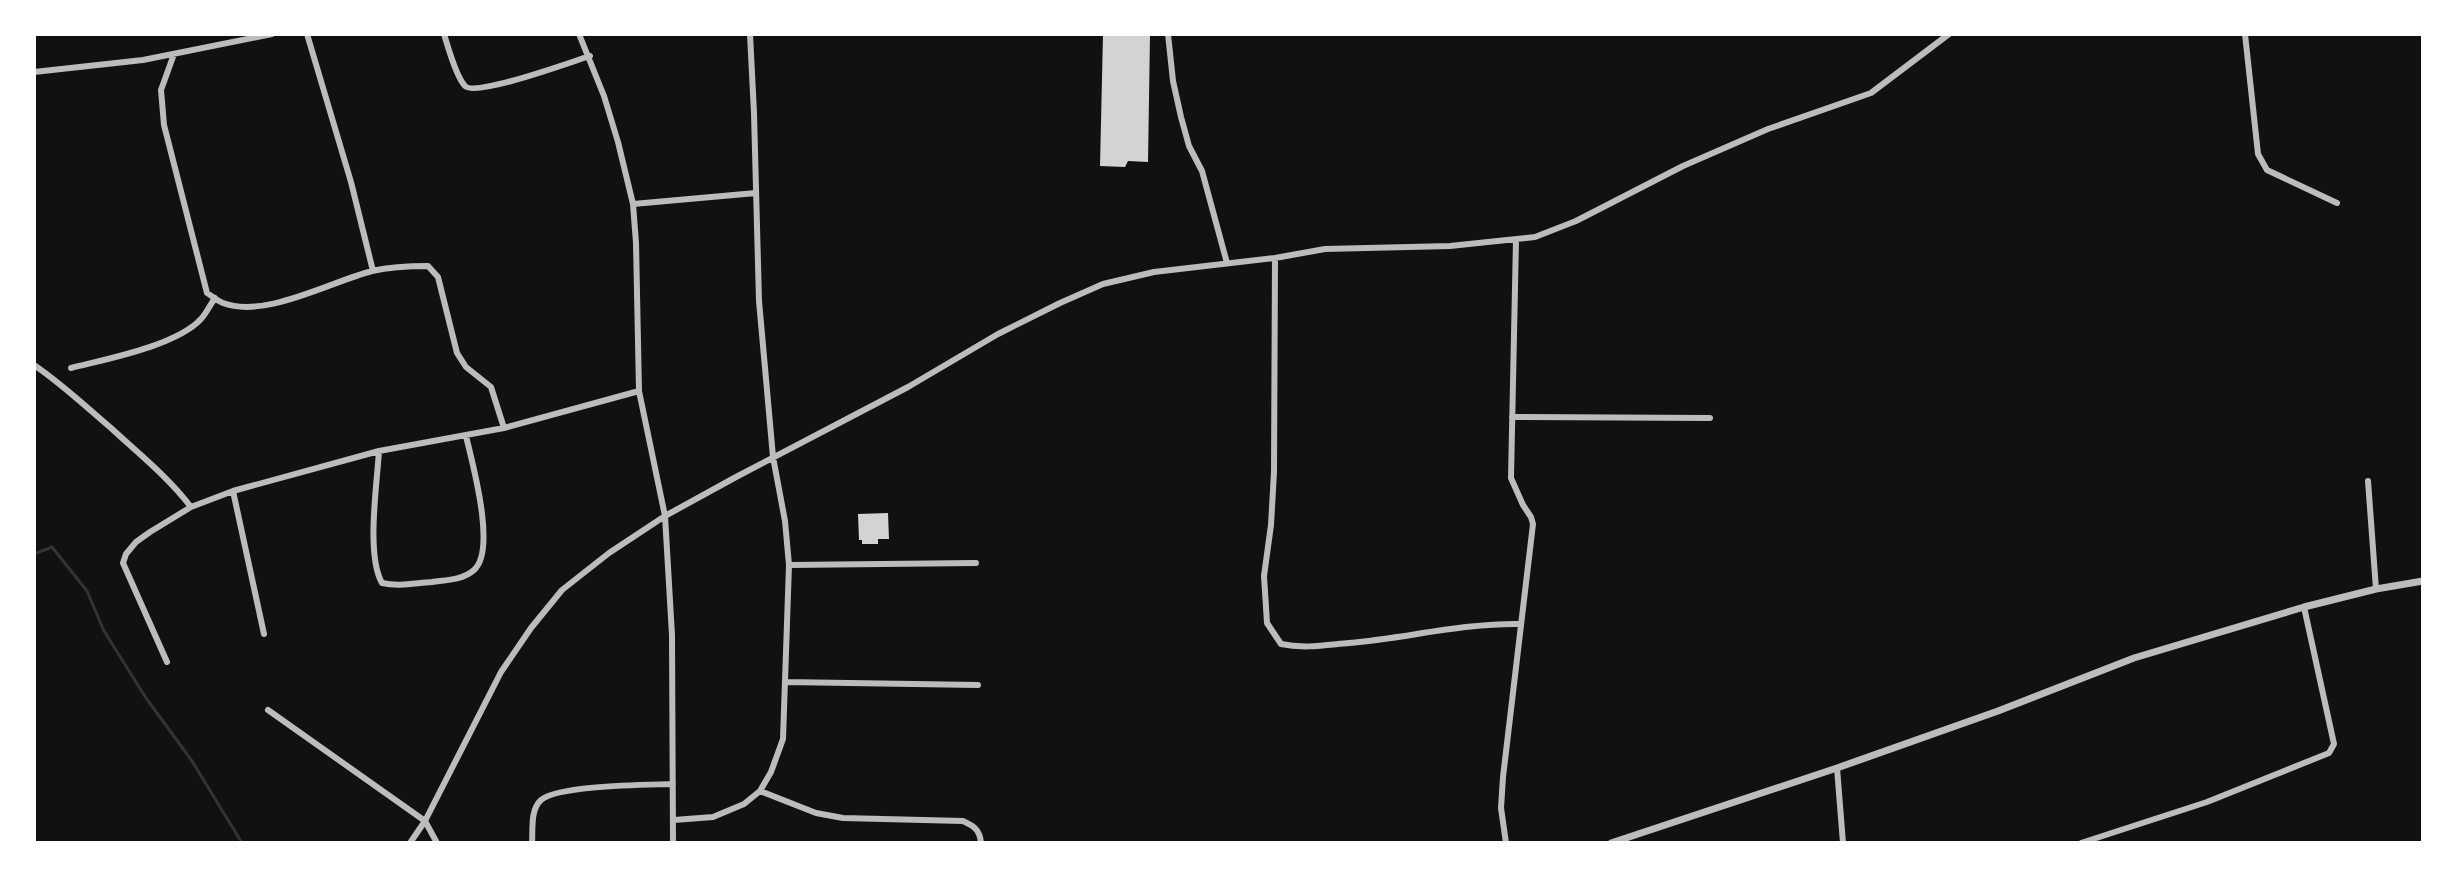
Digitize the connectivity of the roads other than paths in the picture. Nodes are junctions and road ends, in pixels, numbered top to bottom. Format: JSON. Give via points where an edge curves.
{"nodes":[{"id":1,"x":272,"y":34,"type":"edge"},
{"id":2,"x":307,"y":34,"type":"edge"},
{"id":3,"x":444,"y":34,"type":"edge"},
{"id":4,"x":579,"y":34,"type":"edge"},
{"id":5,"x":750,"y":34,"type":"edge"},
{"id":6,"x":1168,"y":34,"type":"edge"},
{"id":7,"x":1949,"y":34,"type":"edge"},
{"id":8,"x":2245,"y":34,"type":"edge"},
{"id":9,"x":174,"y":54,"type":"junction"},
{"id":10,"x":590,"y":56,"type":"junction"},
{"id":11,"x":34,"y":72,"type":"edge"},
{"id":12,"x":756,"y":193,"type":"junction"},
{"id":13,"x":2337,"y":203,"type":"dead end"},
{"id":14,"x":633,"y":204,"type":"junction"},
{"id":15,"x":1516,"y":240,"type":"junction"},
{"id":16,"x":1275,"y":258,"type":"junction"},
{"id":17,"x":1227,"y":263,"type":"junction"},
{"id":18,"x":373,"y":271,"type":"junction"},
{"id":19,"x":215,"y":298,"type":"junction"},
{"id":20,"x":34,"y":365,"type":"edge"},
{"id":21,"x":71,"y":368,"type":"dead end"},
{"id":22,"x":639,"y":391,"type":"junction"},
{"id":23,"x":1512,"y":417,"type":"junction"},
{"id":24,"x":1710,"y":418,"type":"dead end"},
{"id":25,"x":504,"y":428,"type":"junction"},
{"id":26,"x":466,"y":436,"type":"junction"},
{"id":27,"x":379,"y":451,"type":"junction"},
{"id":28,"x":773,"y":457,"type":"junction"},
{"id":29,"x":2368,"y":481,"type":"dead end"},
{"id":30,"x":233,"y":491,"type":"junction"},
{"id":31,"x":191,"y":507,"type":"junction"},
{"id":32,"x":665,"y":516,"type":"junction"},
{"id":33,"x":976,"y":563,"type":"dead end"},
{"id":34,"x":789,"y":565,"type":"junction"},
{"id":35,"x":2423,"y":581,"type":"edge"},
{"id":36,"x":2376,"y":589,"type":"junction"},
{"id":37,"x":2304,"y":607,"type":"junction"},
{"id":38,"x":1521,"y":624,"type":"junction"},
{"id":39,"x":264,"y":634,"type":"dead end"},
{"id":40,"x":167,"y":662,"type":"dead end"},
{"id":41,"x":785,"y":682,"type":"junction"},
{"id":42,"x":978,"y":685,"type":"dead end"},
{"id":43,"x":268,"y":710,"type":"dead end"},
{"id":44,"x":1837,"y":768,"type":"junction"},
{"id":45,"x":673,"y":784,"type":"junction"},
{"id":46,"x":760,"y":791,"type":"junction"},
{"id":47,"x":674,"y":820,"type":"junction"},
{"id":48,"x":425,"y":821,"type":"junction"},
{"id":49,"x":410,"y":843,"type":"edge"},
{"id":50,"x":437,"y":843,"type":"edge"},
{"id":51,"x":532,"y":843,"type":"edge"},
{"id":52,"x":673,"y":843,"type":"edge"},
{"id":53,"x":981,"y":843,"type":"edge"},
{"id":54,"x":1506,"y":843,"type":"edge"},
{"id":55,"x":1611,"y":843,"type":"edge"},
{"id":56,"x":1843,"y":843,"type":"edge"},
{"id":57,"x":2081,"y":843,"type":"edge"}],
"edges":[{"from":1,"to":9,"type":"street"},
{"from":2,"to":18,"type":"street"},
{"from":3,"to":10,"type":"street","via":[[465,86],[474,90]]},
{"from":4,"to":10,"type":"street"},
{"from":5,"to":12,"type":"street"},
{"from":6,"to":17,"type":"street","via":[[1181,117]]},
{"from":7,"to":15,"type":"street","via":[[1871,93],[1768,129],[1576,221]]},
{"from":8,"to":13,"type":"street","via":[[2258,154],[2267,170]]},
{"from":9,"to":11,"type":"street"},
{"from":9,"to":19,"type":"street","via":[[161,90],[164,125],[207,293]]},
{"from":10,"to":14,"type":"street"},
{"from":12,"to":14,"type":"street"},
{"from":12,"to":28,"type":"street"},
{"from":14,"to":22,"type":"street"},
{"from":15,"to":16,"type":"street","via":[[1325,249]]},
{"from":15,"to":23,"type":"street"},
{"from":16,"to":17,"type":"street"},
{"from":16,"to":38,"type":"street","via":[[1274,472],[1264,576],[1267,623],[1281,644],[1298,648]]},
{"from":17,"to":28,"type":"street","via":[[1103,284],[998,334]]},
{"from":18,"to":19,"type":"street","via":[[285,301],[246,308]]},
{"from":18,"to":25,"type":"street","via":[[428,266],[438,277],[457,353],[491,387]]},
{"from":19,"to":21,"type":"street","via":[[200,320],[178,335]]},
{"from":20,"to":31,"type":"street","via":[[138,450]]},
{"from":22,"to":25,"type":"street"},
{"from":22,"to":32,"type":"street"},
{"from":23,"to":24,"type":"street"},
{"from":23,"to":38,"type":"street","via":[[1511,478],[1533,524]]},
{"from":25,"to":26,"type":"street"},
{"from":26,"to":27,"type":"street"},
{"from":26,"to":27,"type":"street","via":[[482,502],[483,532],[480,563],[454,579],[382,583],[374,564]]},
{"from":27,"to":30,"type":"street"},
{"from":28,"to":32,"type":"street"},
{"from":28,"to":34,"type":"street"},
{"from":29,"to":36,"type":"street"},
{"from":30,"to":31,"type":"street"},
{"from":30,"to":39,"type":"street"},
{"from":31,"to":40,"type":"street","via":[[136,542],[123,563]]},
{"from":32,"to":45,"type":"street"},
{"from":32,"to":48,"type":"street","via":[[562,590],[531,628],[501,672]]},
{"from":33,"to":34,"type":"street"},
{"from":34,"to":41,"type":"street"},
{"from":35,"to":36,"type":"street"},
{"from":36,"to":37,"type":"street"},
{"from":37,"to":44,"type":"street","via":[[2134,658]]},
{"from":37,"to":57,"type":"street","via":[[2334,744],[2329,753],[2207,802]]},
{"from":38,"to":54,"type":"street","via":[[1503,777]]},
{"from":41,"to":42,"type":"street"},
{"from":41,"to":46,"type":"street","via":[[783,739]]},
{"from":43,"to":48,"type":"street"},
{"from":44,"to":55,"type":"street"},
{"from":44,"to":56,"type":"street"},
{"from":45,"to":47,"type":"street"},
{"from":45,"to":51,"type":"street","via":[[552,795],[534,810]]},
{"from":46,"to":47,"type":"street","via":[[713,817]]},
{"from":46,"to":53,"type":"street","via":[[843,818],[963,821],[975,826]]},
{"from":47,"to":52,"type":"street"},
{"from":48,"to":49,"type":"street"},
{"from":48,"to":50,"type":"street"}]}
